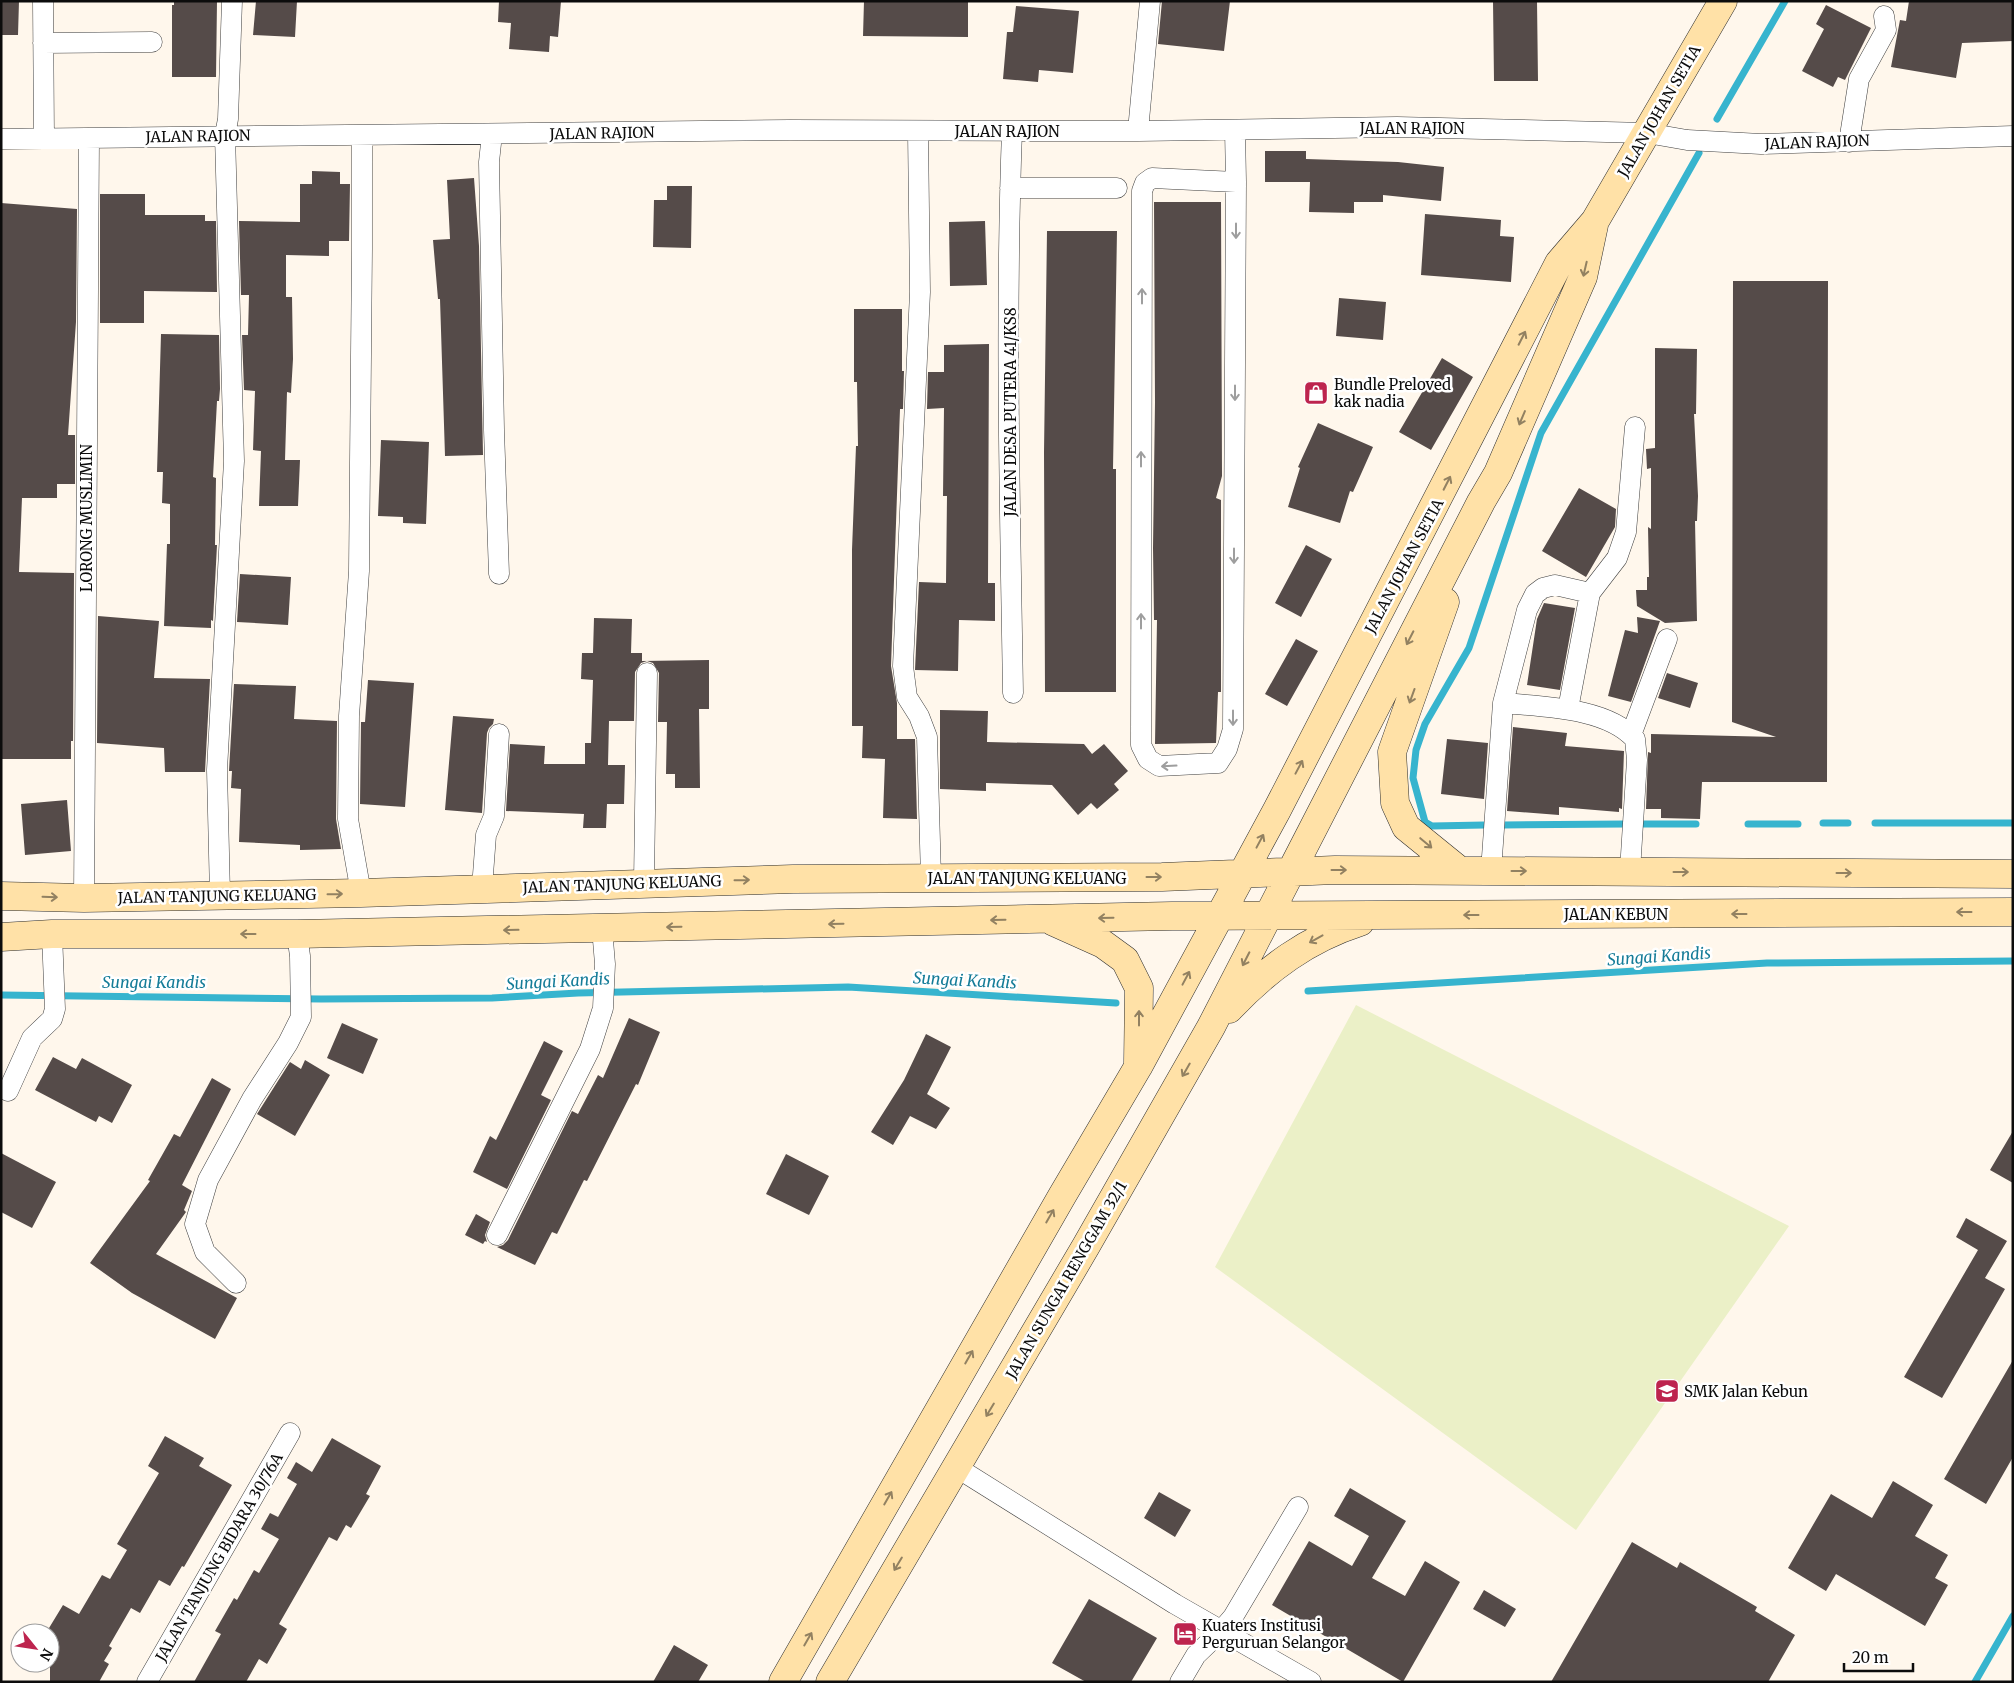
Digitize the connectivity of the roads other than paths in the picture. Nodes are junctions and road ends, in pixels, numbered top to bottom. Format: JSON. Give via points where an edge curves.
{"nodes":[{"id":1,"x":43,"y":1,"type":"edge"},
{"id":2,"x":232,"y":1,"type":"edge"},
{"id":3,"x":1150,"y":1,"type":"edge"},
{"id":4,"x":1723,"y":1,"type":"edge"},
{"id":5,"x":1884,"y":16,"type":"dead end"},
{"id":6,"x":152,"y":42,"type":"dead end"},
{"id":7,"x":43,"y":43,"type":"junction"},
{"id":8,"x":227,"y":127,"type":"junction"},
{"id":9,"x":1235,"y":130,"type":"junction"},
{"id":10,"x":1012,"y":131,"type":"junction"},
{"id":11,"x":1138,"y":131,"type":"junction"},
{"id":12,"x":918,"y":132,"type":"junction"},
{"id":13,"x":1647,"y":133,"type":"junction"},
{"id":14,"x":492,"y":134,"type":"junction"},
{"id":15,"x":362,"y":135,"type":"junction"},
{"id":16,"x":2013,"y":136,"type":"edge"},
{"id":17,"x":44,"y":138,"type":"junction"},
{"id":18,"x":89,"y":138,"type":"junction"},
{"id":19,"x":1,"y":139,"type":"edge"},
{"id":20,"x":1849,"y":142,"type":"junction"},
{"id":21,"x":1236,"y":182,"type":"junction"},
{"id":22,"x":1010,"y":188,"type":"junction"},
{"id":23,"x":1117,"y":188,"type":"dead end"},
{"id":24,"x":1595,"y":221,"type":"junction"},
{"id":25,"x":1635,"y":427,"type":"dead end"},
{"id":26,"x":1481,"y":502,"type":"junction"},
{"id":27,"x":499,"y":574,"type":"dead end"},
{"id":28,"x":1590,"y":593,"type":"junction"},
{"id":29,"x":1667,"y":639,"type":"dead end"},
{"id":30,"x":647,"y":673,"type":"dead end"},
{"id":31,"x":1013,"y":693,"type":"dead end"},
{"id":32,"x":1503,"y":703,"type":"junction"},
{"id":33,"x":1568,"y":709,"type":"junction"},
{"id":34,"x":499,"y":734,"type":"dead end"},
{"id":35,"x":1631,"y":735,"type":"junction"},
{"id":36,"x":1459,"y":870,"type":"junction"},
{"id":37,"x":1491,"y":871,"type":"junction"},
{"id":38,"x":1290,"y":872,"type":"junction"},
{"id":39,"x":1630,"y":872,"type":"junction"},
{"id":40,"x":1243,"y":873,"type":"junction"},
{"id":41,"x":2013,"y":874,"type":"edge"},
{"id":42,"x":930,"y":878,"type":"junction"},
{"id":43,"x":644,"y":882,"type":"junction"},
{"id":44,"x":482,"y":888,"type":"junction"},
{"id":45,"x":361,"y":893,"type":"junction"},
{"id":46,"x":220,"y":895,"type":"junction"},
{"id":47,"x":1,"y":896,"type":"edge"},
{"id":48,"x":84,"y":898,"type":"junction"},
{"id":49,"x":2013,"y":912,"type":"edge"},
{"id":50,"x":1220,"y":916,"type":"junction"},
{"id":51,"x":1268,"y":916,"type":"junction"},
{"id":52,"x":1378,"y":916,"type":"junction"},
{"id":53,"x":1047,"y":919,"type":"junction"},
{"id":54,"x":602,"y":928,"type":"junction"},
{"id":55,"x":52,"y":934,"type":"junction"},
{"id":56,"x":1,"y":936,"type":"edge"},
{"id":57,"x":298,"y":945,"type":"junction"},
{"id":58,"x":1210,"y":1027,"type":"junction"},
{"id":59,"x":1138,"y":1067,"type":"junction"},
{"id":60,"x":8,"y":1091,"type":"dead end"},
{"id":61,"x":497,"y":1235,"type":"dead end"},
{"id":62,"x":236,"y":1283,"type":"dead end"},
{"id":63,"x":290,"y":1433,"type":"dead end"},
{"id":64,"x":956,"y":1467,"type":"junction"},
{"id":65,"x":1298,"y":1507,"type":"dead end"},
{"id":66,"x":1221,"y":1631,"type":"junction"},
{"id":67,"x":147,"y":1682,"type":"edge"},
{"id":68,"x":784,"y":1682,"type":"edge"},
{"id":69,"x":830,"y":1682,"type":"edge"},
{"id":70,"x":1180,"y":1682,"type":"edge"},
{"id":71,"x":1311,"y":1682,"type":"edge"}],
"edges":[{"from":1,"to":7,"type":"street"},
{"from":2,"to":8,"type":"street"},
{"from":3,"to":11,"type":"street"},
{"from":4,"to":13,"type":"main road","name":"JALAN JOHAN SETIA"},
{"from":5,"to":20,"type":"street","via":[[1886,30],[1859,79]]},
{"from":6,"to":7,"type":"street"},
{"from":7,"to":17,"type":"street"},
{"from":8,"to":15,"type":"street","name":"JALAN RAJION"},
{"from":8,"to":18,"type":"street","name":"JALAN RAJION"},
{"from":8,"to":46,"type":"street","via":[[234,461],[217,770]]},
{"from":9,"to":11,"type":"street","name":"JALAN RAJION"},
{"from":9,"to":13,"type":"street","name":"JALAN RAJION","via":[[1397,127]]},
{"from":9,"to":21,"type":"street"},
{"from":10,"to":11,"type":"street","name":"JALAN RAJION"},
{"from":10,"to":12,"type":"street","name":"JALAN RAJION"},
{"from":10,"to":22,"type":"street","name":"JALAN DESA PUTERA 41/KS8"},
{"from":12,"to":14,"type":"street","name":"JALAN RAJION","via":[[790,130]]},
{"from":12,"to":42,"type":"street","via":[[920,292],[903,666],[907,697],[927,737]]},
{"from":13,"to":20,"type":"street","name":"JALAN RAJION","via":[[1687,140],[1761,144]]},
{"from":13,"to":24,"type":"main road","name":"JALAN JOHAN SETIA"},
{"from":14,"to":15,"type":"street","name":"JALAN RAJION"},
{"from":14,"to":27,"type":"street","via":[[489,172]]},
{"from":15,"to":45,"type":"street","via":[[359,571],[349,716],[348,819]]},
{"from":16,"to":20,"type":"street","name":"JALAN RAJION"},
{"from":17,"to":18,"type":"street","name":"JALAN RAJION"},
{"from":17,"to":19,"type":"street","name":"JALAN RAJION"},
{"from":18,"to":48,"type":"street","name":"LORONG MUSLIMIN"},
{"from":21,"to":21,"type":"street","one_way":true,"via":[[1233,729],[1227,749],[1218,763],[1159,766],[1148,759],[1141,745],[1142,191],[1152,178]]},
{"from":22,"to":23,"type":"street"},
{"from":22,"to":31,"type":"street","name":"JALAN DESA PUTERA 41/KS8"},
{"from":24,"to":26,"type":"main road","name":"JALAN JOHAN SETIA","one_way":true,"via":[[1583,277],[1498,473]]},
{"from":40,"to":24,"type":"main road","name":"JALAN JOHAN SETIA","one_way":true,"via":[[1560,263]]},
{"from":25,"to":28,"type":"street","via":[[1626,532],[1617,558]]},
{"from":26,"to":36,"type":"main road","one_way":true,"via":[[1392,752],[1395,803],[1406,827]]},
{"from":26,"to":38,"type":"main road","name":"JALAN JOHAN SETIA","one_way":true},
{"from":28,"to":32,"type":"street","via":[[1555,584],[1535,594]]},
{"from":28,"to":33,"type":"street"},
{"from":29,"to":35,"type":"street"},
{"from":30,"to":43,"type":"street"},
{"from":32,"to":33,"type":"street"},
{"from":32,"to":37,"type":"street"},
{"from":33,"to":35,"type":"street","via":[[1615,723]]},
{"from":34,"to":44,"type":"street","via":[[494,816],[486,835]]},
{"from":35,"to":39,"type":"street","via":[[1635,739],[1637,760]]},
{"from":36,"to":37,"type":"main road"},
{"from":38,"to":36,"type":"main road","one_way":true},
{"from":37,"to":39,"type":"main road","one_way":true},
{"from":38,"to":40,"type":"main road"},
{"from":38,"to":51,"type":"main road","name":"JALAN SUNGAI RENGGAM 32/1"},
{"from":39,"to":41,"type":"main road","one_way":true},
{"from":42,"to":40,"type":"main road","name":"JALAN TANJUNG KELUANG","one_way":true,"via":[[1162,877]]},
{"from":40,"to":50,"type":"main road","name":"JALAN JOHAN SETIA"},
{"from":43,"to":42,"type":"main road","name":"JALAN TANJUNG KELUANG","one_way":true},
{"from":43,"to":44,"type":"main road","name":"JALAN TANJUNG KELUANG"},
{"from":44,"to":45,"type":"main road","name":"JALAN TANJUNG KELUANG"},
{"from":46,"to":45,"type":"main road","name":"JALAN TANJUNG KELUANG","one_way":true},
{"from":46,"to":48,"type":"main road","name":"JALAN TANJUNG KELUANG"},
{"from":47,"to":48,"type":"main road","name":"JALAN TANJUNG KELUANG","one_way":true},
{"from":49,"to":52,"type":"main road","name":"JALAN KEBUN","one_way":true},
{"from":50,"to":51,"type":"main road","name":"JALAN KEBUN"},
{"from":50,"to":53,"type":"main road","one_way":true},
{"from":59,"to":50,"type":"main road","one_way":true},
{"from":51,"to":52,"type":"main road","name":"JALAN KEBUN"},
{"from":51,"to":58,"type":"main road","name":"JALAN SUNGAI RENGGAM 32/1","one_way":true},
{"from":52,"to":58,"type":"main road","one_way":true,"via":[[1332,931],[1293,952],[1245,992]]},
{"from":53,"to":54,"type":"main road","one_way":true},
{"from":59,"to":53,"type":"main road","one_way":true,"via":[[1139,988],[1125,960],[1103,944]]},
{"from":54,"to":57,"type":"main road","one_way":true},
{"from":54,"to":61,"type":"street","via":[[603,1008],[590,1048]]},
{"from":55,"to":56,"type":"main road"},
{"from":57,"to":55,"type":"main road","one_way":true},
{"from":55,"to":60,"type":"street","via":[[55,1009],[52,1019],[32,1038]]},
{"from":57,"to":62,"type":"street","via":[[301,1017],[208,1180],[194,1224],[205,1252]]},
{"from":58,"to":64,"type":"main road","name":"JALAN SUNGAI RENGGAM 32/1","one_way":true},
{"from":68,"to":59,"type":"main road","one_way":true},
{"from":63,"to":67,"type":"street","name":"JALAN TANJUNG BIDARA 30/76A"},
{"from":64,"to":66,"type":"street"},
{"from":64,"to":69,"type":"main road","name":"JALAN SUNGAI RENGGAM 32/1","one_way":true},
{"from":65,"to":66,"type":"street","via":[[1233,1617]]},
{"from":66,"to":70,"type":"street","via":[[1196,1655]]},
{"from":66,"to":71,"type":"street"}]}
